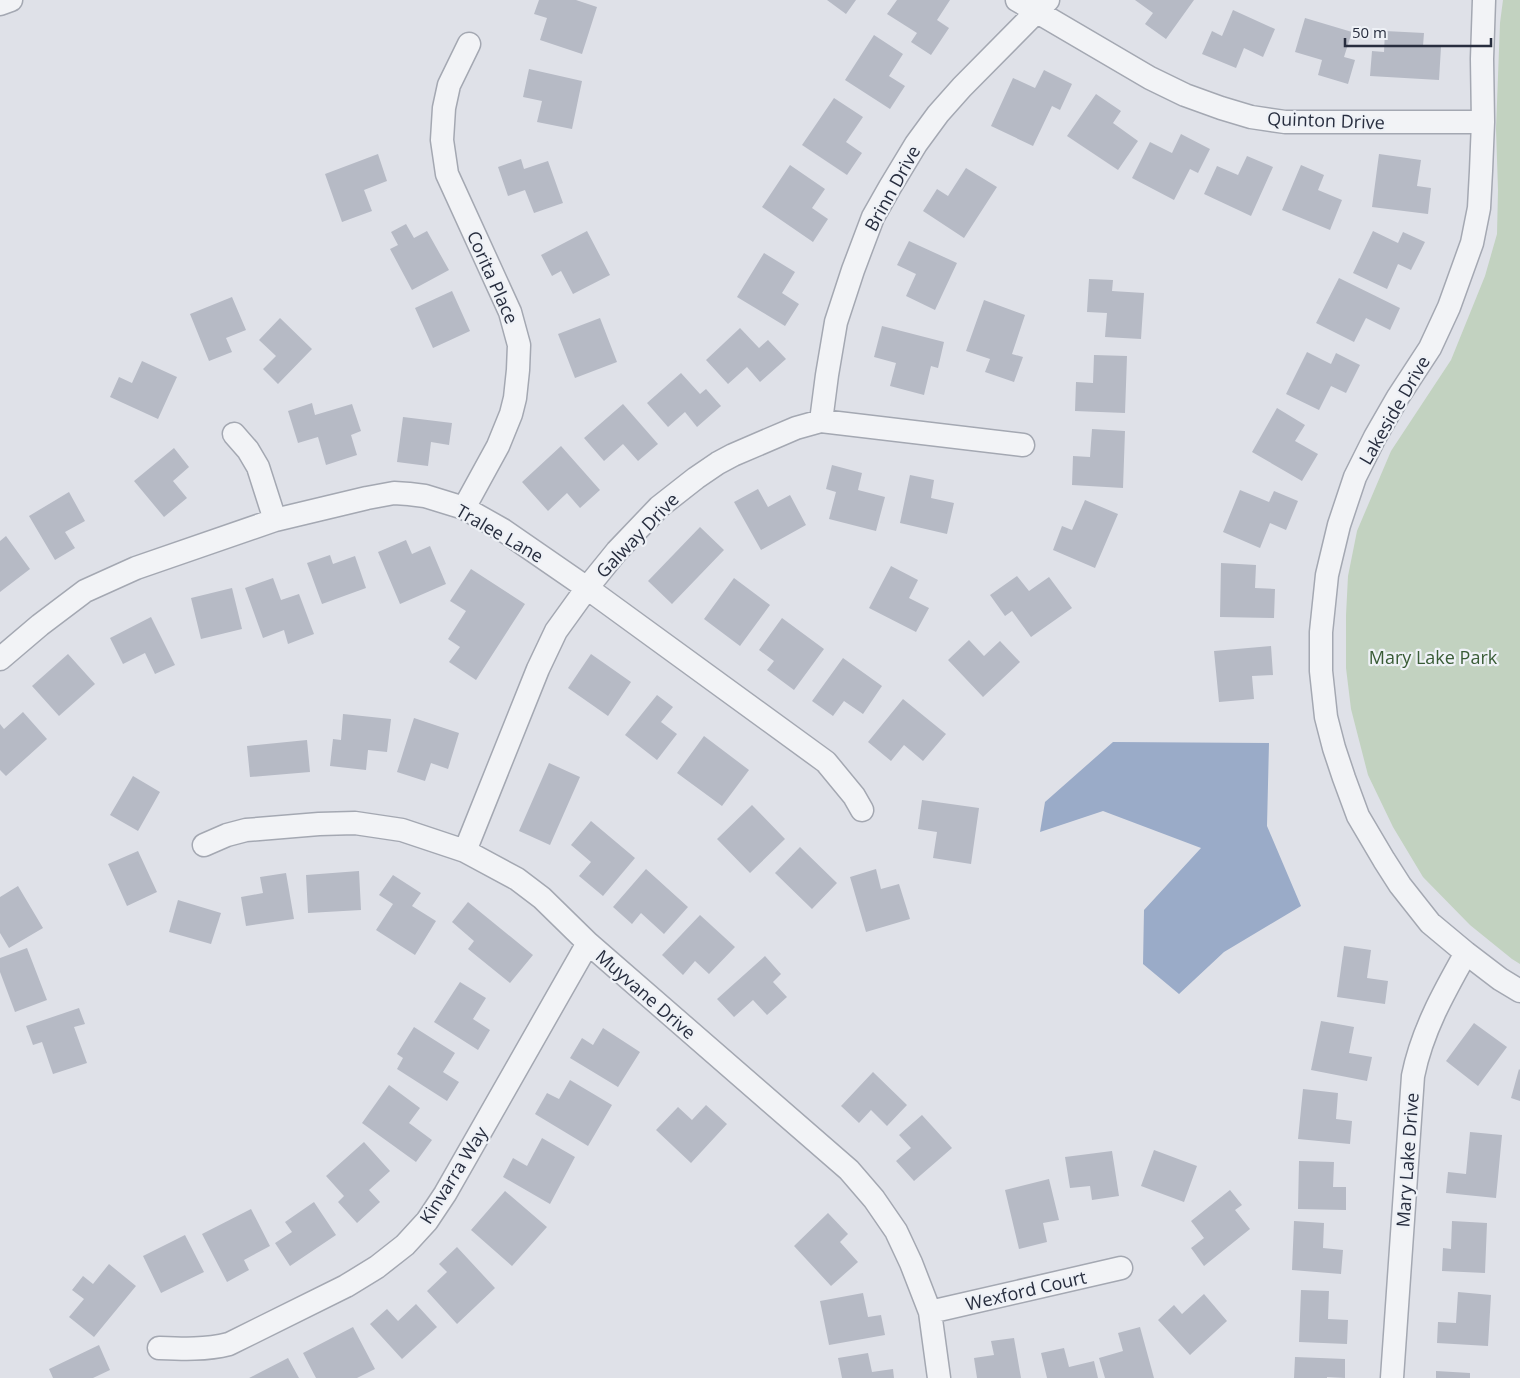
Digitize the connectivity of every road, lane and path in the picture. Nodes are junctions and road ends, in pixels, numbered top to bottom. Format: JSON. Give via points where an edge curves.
{"nodes":[{"id":1,"x":11,"y":0,"type":"edge"},
{"id":2,"x":1017,"y":0,"type":"edge"},
{"id":3,"x":1484,"y":0,"type":"edge"},
{"id":4,"x":0,"y":4,"type":"edge"},
{"id":5,"x":1042,"y":6,"type":"edge"},
{"id":6,"x":469,"y":44,"type":"dead end"},
{"id":7,"x":1484,"y":122,"type":"junction"},
{"id":8,"x":822,"y":421,"type":"junction"},
{"id":9,"x":234,"y":434,"type":"dead end"},
{"id":10,"x":1023,"y":445,"type":"dead end"},
{"id":11,"x":464,"y":508,"type":"junction"},
{"id":12,"x":275,"y":520,"type":"junction"},
{"id":13,"x":587,"y":588,"type":"junction"},
{"id":14,"x":0,"y":659,"type":"edge"},
{"id":15,"x":862,"y":810,"type":"dead end"},
{"id":16,"x":204,"y":845,"type":"dead end"},
{"id":17,"x":465,"y":851,"type":"junction"},
{"id":18,"x":588,"y":943,"type":"junction"},
{"id":19,"x":1466,"y":953,"type":"junction"},
{"id":20,"x":1520,"y":991,"type":"edge"},
{"id":21,"x":1121,"y":1268,"type":"dead end"},
{"id":22,"x":930,"y":1312,"type":"junction"},
{"id":23,"x":159,"y":1348,"type":"dead end"},
{"id":24,"x":939,"y":1378,"type":"edge"},
{"id":25,"x":1392,"y":1378,"type":"edge"}],
"edges":[{"from":1,"to":4,"type":"street"},
{"from":2,"to":5,"type":"street","name":"Quinton Drive"},
{"from":3,"to":7,"type":"street","name":"Lakeside Drive"},
{"from":5,"to":7,"type":"street","name":"Quinton Drive","via":[[1150,78],[1185,95],[1251,117],[1294,122]]},
{"from":5,"to":8,"type":"street","name":"Brinn Drive","via":[[938,114],[916,144],[873,217],[836,322]]},
{"from":6,"to":11,"type":"street","name":"Corita Place","via":[[449,85],[444,108],[442,140],[446,174],[510,312],[519,345],[515,398],[510,414],[498,446]]},
{"from":7,"to":19,"type":"street","name":"Lakeside Drive","via":[[1479,208],[1472,243],[1430,348],[1374,437],[1355,477],[1327,574],[1321,638],[1326,717],[1358,816],[1406,893],[1430,922]]},
{"from":8,"to":10,"type":"street","name":"Galway Drive"},
{"from":8,"to":13,"type":"street","name":"Galway Drive","via":[[796,428],[733,455],[696,478],[659,507]]},
{"from":9,"to":12,"type":"street","via":[[258,467]]},
{"from":11,"to":12,"type":"street","name":"Tralee Lane","via":[[425,496],[394,493]]},
{"from":11,"to":13,"type":"street","name":"Tralee Lane","via":[[503,530]]},
{"from":12,"to":14,"type":"street","name":"Tralee Lane","via":[[136,568],[85,591]]},
{"from":13,"to":15,"type":"street","name":"Tralee Lane","via":[[826,762]]},
{"from":13,"to":17,"type":"street","name":"Galway Drive","via":[[556,631],[538,669]]},
{"from":16,"to":17,"type":"street","name":"Muyvane Drive","via":[[246,830],[355,824],[402,830]]},
{"from":17,"to":18,"type":"street","name":"Muyvane Drive","via":[[517,879],[542,898]]},
{"from":18,"to":22,"type":"street","name":"Muyvane Drive","via":[[850,1170],[896,1231]]},
{"from":18,"to":23,"type":"street","name":"Kinvarra Way","via":[[445,1194],[405,1245],[346,1286],[229,1344],[214,1348]]},
{"from":19,"to":20,"type":"street","name":"Lakeside Drive"},
{"from":19,"to":25,"type":"street","name":"Mary Lake Drive","via":[[1431,1019],[1419,1048],[1413,1076]]},
{"from":21,"to":22,"type":"street","name":"Wexford Court"},
{"from":22,"to":24,"type":"street","name":"Muyvane Drive"}]}
